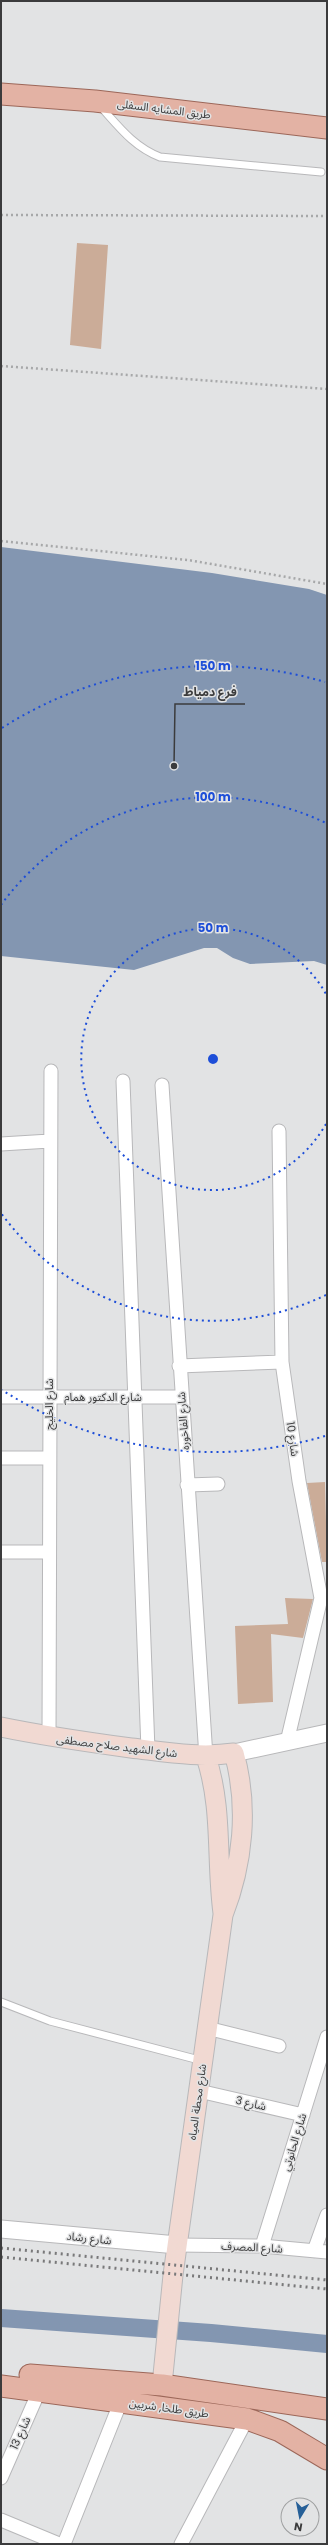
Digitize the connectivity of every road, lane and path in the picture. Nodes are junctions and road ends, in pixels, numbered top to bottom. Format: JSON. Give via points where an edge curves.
{"nodes":[{"id":1,"x":1,"y":94,"type":"edge"},
{"id":2,"x":95,"y":101,"type":"junction"},
{"id":3,"x":327,"y":128,"type":"edge"},
{"id":4,"x":321,"y":172,"type":"dead end"},
{"id":5,"x":1,"y":216,"type":"edge"},
{"id":6,"x":327,"y":216,"type":"edge"},
{"id":7,"x":1,"y":366,"type":"edge"},
{"id":8,"x":327,"y":388,"type":"edge"},
{"id":9,"x":1,"y":540,"type":"edge"},
{"id":10,"x":327,"y":584,"type":"edge"},
{"id":11,"x":50,"y":1071,"type":"dead end"},
{"id":12,"x":123,"y":1081,"type":"dead end"},
{"id":13,"x":162,"y":1085,"type":"dead end"},
{"id":14,"x":279,"y":1131,"type":"dead end"},
{"id":15,"x":50,"y":1141,"type":"junction"},
{"id":16,"x":1,"y":1144,"type":"edge"},
{"id":17,"x":282,"y":1362,"type":"junction"},
{"id":18,"x":180,"y":1366,"type":"junction"},
{"id":19,"x":1,"y":1397,"type":"edge"},
{"id":20,"x":49,"y":1397,"type":"junction"},
{"id":21,"x":134,"y":1397,"type":"junction"},
{"id":22,"x":182,"y":1397,"type":"junction"},
{"id":23,"x":1,"y":1458,"type":"edge"},
{"id":24,"x":48,"y":1458,"type":"junction"},
{"id":25,"x":218,"y":1484,"type":"dead end"},
{"id":26,"x":187,"y":1485,"type":"junction"},
{"id":27,"x":1,"y":1552,"type":"edge"},
{"id":28,"x":48,"y":1552,"type":"junction"},
{"id":29,"x":1,"y":1727,"type":"edge"},
{"id":30,"x":327,"y":1732,"type":"edge"},
{"id":31,"x":49,"y":1738,"type":"junction"},
{"id":32,"x":287,"y":1742,"type":"junction"},
{"id":33,"x":148,"y":1750,"type":"junction"},
{"id":34,"x":234,"y":1753,"type":"junction"},
{"id":35,"x":206,"y":1757,"type":"junction"},
{"id":36,"x":223,"y":1915,"type":"junction"},
{"id":37,"x":1,"y":2002,"type":"edge"},
{"id":38,"x":207,"y":2028,"type":"junction"},
{"id":39,"x":327,"y":2037,"type":"edge"},
{"id":40,"x":279,"y":2046,"type":"dead end"},
{"id":41,"x":203,"y":2061,"type":"junction"},
{"id":42,"x":198,"y":2091,"type":"junction"},
{"id":43,"x":303,"y":2115,"type":"junction"},
{"id":44,"x":327,"y":2215,"type":"edge"},
{"id":45,"x":1,"y":2229,"type":"edge"},
{"id":46,"x":177,"y":2245,"type":"junction"},
{"id":47,"x":262,"y":2246,"type":"junction"},
{"id":48,"x":320,"y":2251,"type":"edge"},
{"id":49,"x":1,"y":2372,"type":"edge"},
{"id":50,"x":162,"y":2385,"type":"junction"},
{"id":51,"x":1,"y":2386,"type":"edge"},
{"id":52,"x":40,"y":2389,"type":"junction"},
{"id":53,"x":121,"y":2401,"type":"junction"},
{"id":54,"x":327,"y":2409,"type":"edge"},
{"id":55,"x":246,"y":2419,"type":"junction"},
{"id":56,"x":327,"y":2460,"type":"edge"},
{"id":57,"x":1,"y":2478,"type":"edge"},
{"id":58,"x":1,"y":2520,"type":"edge"},
{"id":59,"x":59,"y":2544,"type":"edge"},
{"id":60,"x":64,"y":2544,"type":"edge"},
{"id":61,"x":181,"y":2544,"type":"edge"}],
"edges":[{"from":1,"to":2,"type":"main road","name":"طريق المشايه السفلى"},
{"from":2,"to":3,"type":"main road","name":"طريق المشايه السفلى"},
{"from":2,"to":4,"type":"lane","via":[[132,142],[146,152],[160,157]]},
{"from":5,"to":6,"type":"path"},
{"from":7,"to":8,"type":"path"},
{"from":9,"to":10,"type":"path","via":[[188,560]]},
{"from":11,"to":15,"type":"street","name":"شارع الخليج"},
{"from":12,"to":21,"type":"street"},
{"from":13,"to":18,"type":"street","name":"شارع الفاخوره"},
{"from":14,"to":17,"type":"street","name":"شارع 10"},
{"from":15,"to":16,"type":"street"},
{"from":15,"to":20,"type":"street","name":"شارع الخليج"},
{"from":17,"to":18,"type":"street"},
{"from":17,"to":32,"type":"street","name":"شارع 10","via":[[298,1480],[320,1598]]},
{"from":18,"to":22,"type":"street","name":"شارع الفاخوره"},
{"from":19,"to":20,"type":"street","name":"شارع الدكتور همام"},
{"from":20,"to":21,"type":"street","name":"شارع الدكتور همام"},
{"from":20,"to":24,"type":"street","name":"شارع الخليج"},
{"from":21,"to":22,"type":"street","name":"شارع الدكتور همام"},
{"from":21,"to":33,"type":"street"},
{"from":22,"to":26,"type":"street","name":"شارع الفاخوره"},
{"from":23,"to":24,"type":"street"},
{"from":24,"to":28,"type":"street","name":"شارع الخليج"},
{"from":25,"to":26,"type":"street"},
{"from":26,"to":35,"type":"street","name":"شارع الفاخوره"},
{"from":27,"to":28,"type":"street"},
{"from":28,"to":31,"type":"street","name":"شارع الخليج"},
{"from":29,"to":31,"type":"main road","name":"شارع الشهيد صلاح مصطفى"},
{"from":30,"to":32,"type":"street"},
{"from":31,"to":33,"type":"main road","name":"شارع الشهيد صلاح مصطفى"},
{"from":32,"to":34,"type":"street"},
{"from":33,"to":35,"type":"main road","name":"شارع الشهيد صلاح مصطفى"},
{"from":34,"to":35,"type":"main road","name":"شارع الشهيد صلاح مصطفى"},
{"from":34,"to":36,"type":"main road","via":[[240,1776],[242,1840],[235,1884]]},
{"from":35,"to":36,"type":"main road","via":[[218,1808],[218,1878]]},
{"from":36,"to":38,"type":"main road","name":"شارع محطة المياه"},
{"from":37,"to":41,"type":"lane","via":[[58,2024]]},
{"from":38,"to":40,"type":"street"},
{"from":38,"to":41,"type":"main road","name":"شارع محطة المياه"},
{"from":39,"to":43,"type":"street","name":"شارع الحانوتي"},
{"from":41,"to":42,"type":"main road","name":"شارع محطة المياه"},
{"from":42,"to":43,"type":"street","name":"شارع 3"},
{"from":42,"to":46,"type":"main road","name":"شارع محطة المياه"},
{"from":43,"to":47,"type":"street","name":"شارع الحانوتي"},
{"from":44,"to":48,"type":"street"},
{"from":45,"to":46,"type":"street","name":"شارع رشاد"},
{"from":46,"to":47,"type":"street","name":"شارع المصرف"},
{"from":46,"to":50,"type":"main road","name":"شارع محطة المياه"},
{"from":47,"to":48,"type":"street","name":"شارع المصرف"},
{"from":49,"to":50,"type":"main road"},
{"from":50,"to":54,"type":"main road"},
{"from":51,"to":52,"type":"main road","name":"طريق طلخا, شربين"},
{"from":52,"to":53,"type":"main road","name":"طريق طلخا, شربين"},
{"from":52,"to":57,"type":"street","name":"شارع 13"},
{"from":53,"to":55,"type":"main road","name":"طريق طلخا, شربين"},
{"from":53,"to":60,"type":"street"},
{"from":55,"to":56,"type":"main road","name":"طريق طلخا, شربين","via":[[280,2431]]},
{"from":55,"to":61,"type":"street"},
{"from":58,"to":59,"type":"street"}]}
